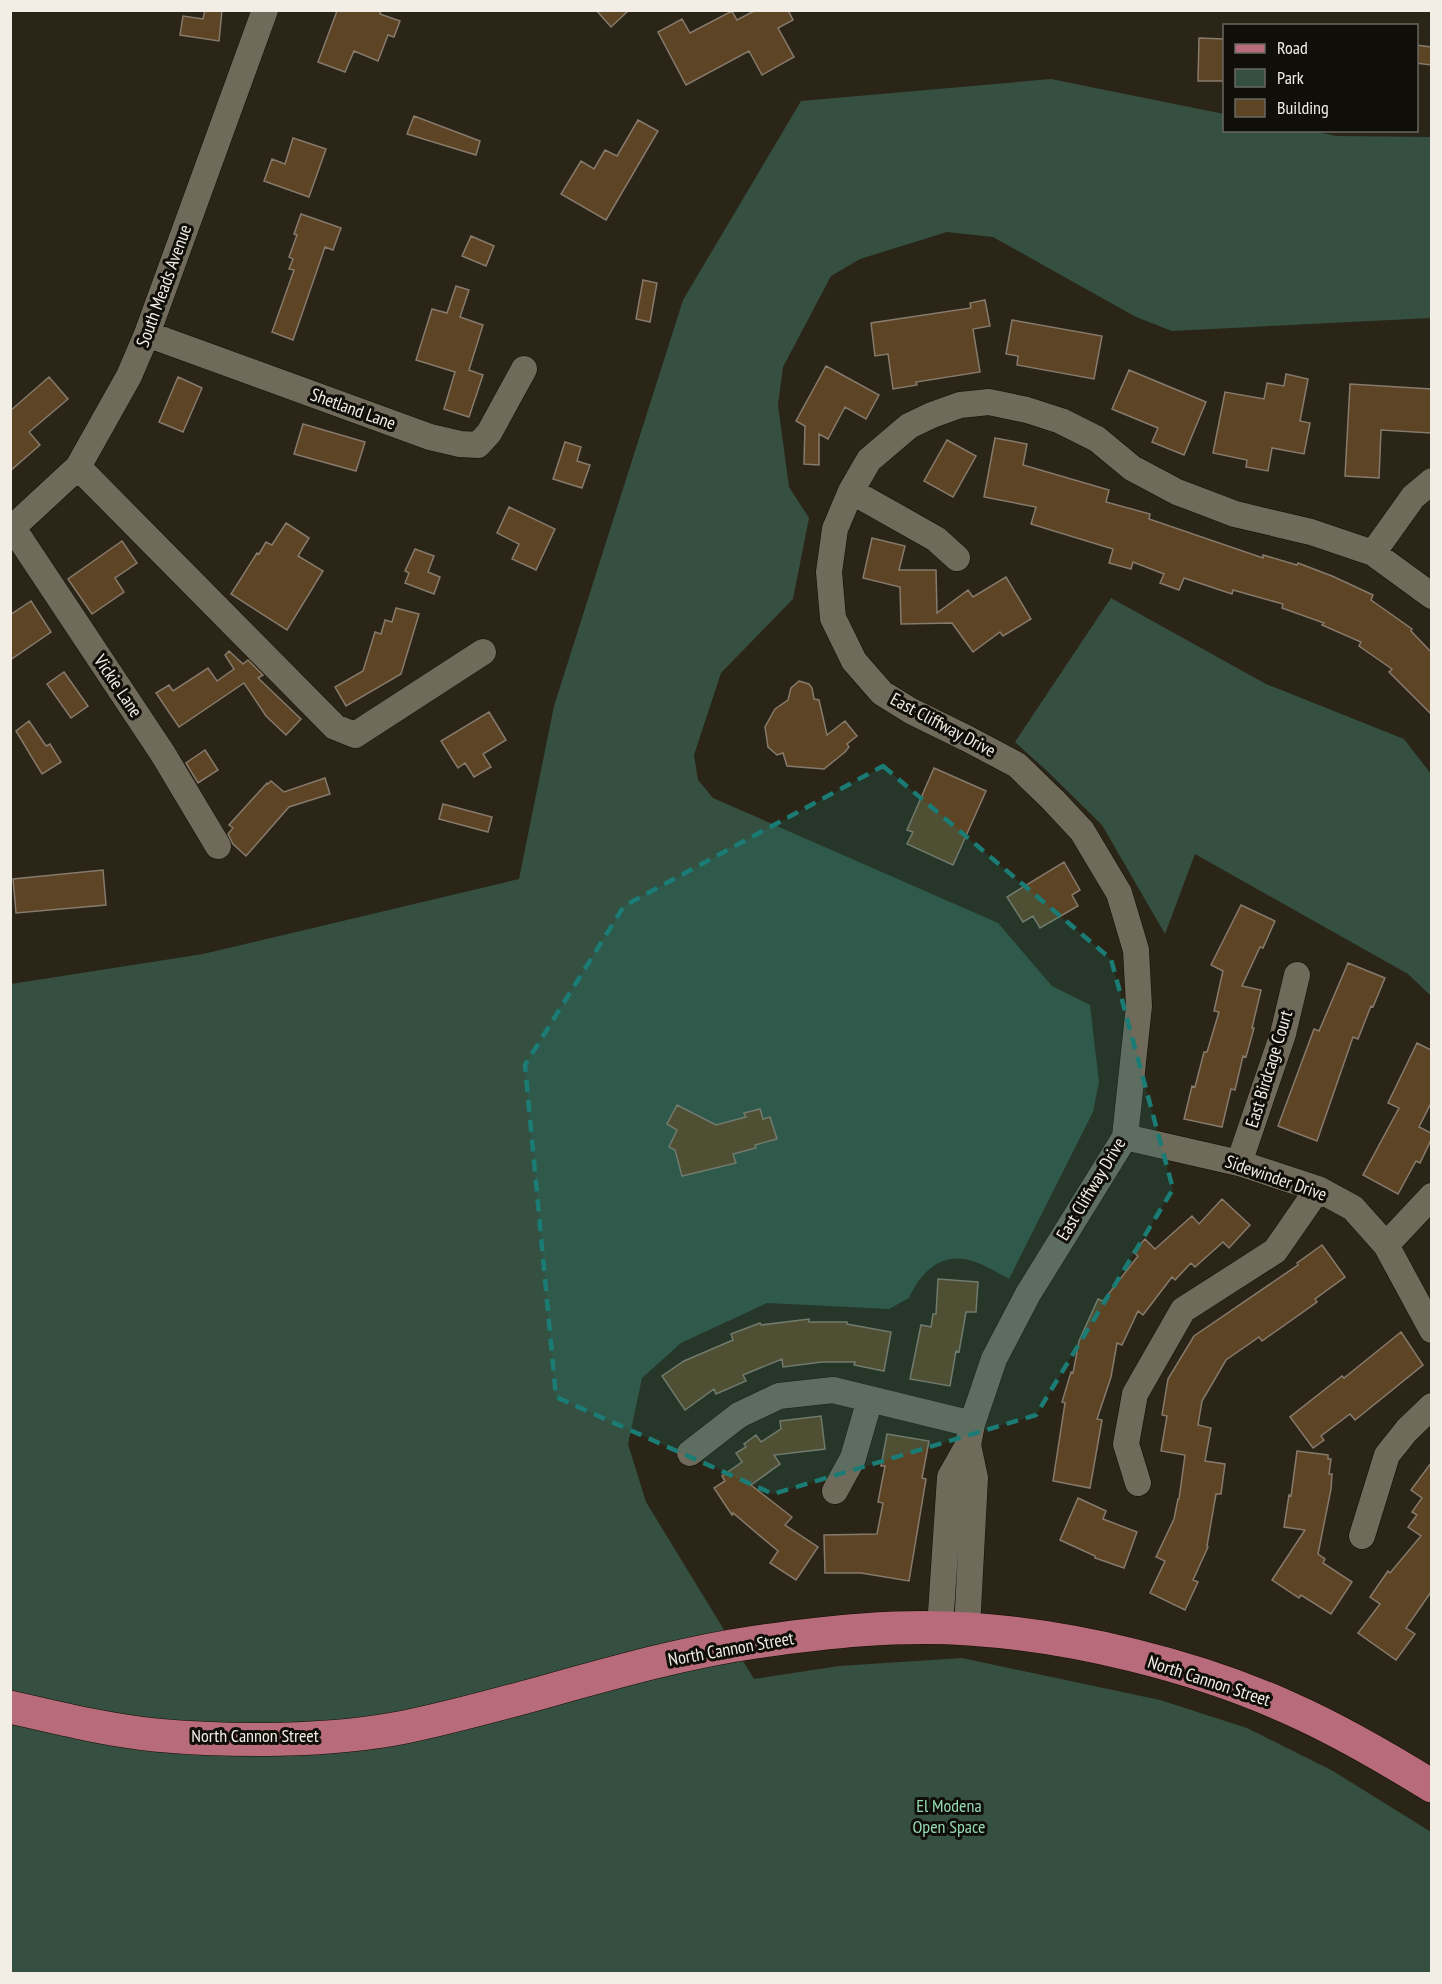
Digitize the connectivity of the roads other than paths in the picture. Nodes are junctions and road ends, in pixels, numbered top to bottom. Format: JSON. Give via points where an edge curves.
{"nodes":[{"id":1,"x":265,"y":10,"type":"edge"},
{"id":2,"x":147,"y":334,"type":"junction"},
{"id":3,"x":524,"y":369,"type":"dead end"},
{"id":4,"x":78,"y":467,"type":"junction"},
{"id":5,"x":1431,"y":481,"type":"edge"},
{"id":6,"x":851,"y":491,"type":"junction"},
{"id":7,"x":12,"y":529,"type":"edge"},
{"id":8,"x":1373,"y":553,"type":"junction"},
{"id":9,"x":957,"y":558,"type":"dead end"},
{"id":10,"x":1431,"y":596,"type":"edge"},
{"id":11,"x":483,"y":652,"type":"dead end"},
{"id":12,"x":218,"y":846,"type":"dead end"},
{"id":13,"x":1297,"y":975,"type":"dead end"},
{"id":14,"x":1125,"y":1137,"type":"junction"},
{"id":15,"x":1239,"y":1163,"type":"junction"},
{"id":16,"x":1318,"y":1189,"type":"junction"},
{"id":17,"x":1431,"y":1196,"type":"edge"},
{"id":18,"x":1386,"y":1245,"type":"junction"},
{"id":19,"x":1431,"y":1330,"type":"edge"},
{"id":20,"x":870,"y":1399,"type":"junction"},
{"id":21,"x":1431,"y":1406,"type":"edge"},
{"id":22,"x":970,"y":1434,"type":"junction"},
{"id":23,"x":690,"y":1453,"type":"dead end"},
{"id":24,"x":1138,"y":1483,"type":"dead end"},
{"id":25,"x":835,"y":1491,"type":"dead end"},
{"id":26,"x":1362,"y":1536,"type":"dead end"},
{"id":27,"x":954,"y":1628,"type":"junction"},
{"id":28,"x":10,"y":1707,"type":"edge"},
{"id":29,"x":1431,"y":1786,"type":"edge"}],
"edges":[{"from":1,"to":2,"type":"street","name":"South Meads Avenue"},
{"from":2,"to":3,"type":"street","name":"Shetland Lane","via":[[430,437],[460,444],[478,444],[489,433]]},
{"from":2,"to":4,"type":"street","name":"South Meads Avenue","via":[[129,376]]},
{"from":4,"to":7,"type":"street","name":"South Meads Avenue"},
{"from":4,"to":11,"type":"street","via":[[335,727],[355,735]]},
{"from":5,"to":8,"type":"street","via":[[1413,497]]},
{"from":6,"to":8,"type":"street","name":"East Cliffway Drive","via":[[869,460],[909,426],[960,405],[989,402],[1061,421],[1097,439],[1132,468],[1177,492],[1234,514],[1311,532]]},
{"from":6,"to":9,"type":"street","via":[[936,539]]},
{"from":6,"to":14,"type":"street","name":"East Cliffway Drive","via":[[835,529],[829,572],[833,618],[854,661],[882,693],[1017,765],[1082,831],[1119,893],[1136,951],[1138,1006]]},
{"from":7,"to":12,"type":"street","name":"Vickie Lane","via":[[163,754]]},
{"from":8,"to":10,"type":"street","name":"East Cliffway Drive"},
{"from":13,"to":15,"type":"street","name":"East Birdcage Court","via":[[1283,1034]]},
{"from":14,"to":15,"type":"street","name":"Sidewinder Drive"},
{"from":14,"to":22,"type":"street","name":"East Cliffway Drive","via":[[1028,1294],[994,1359]]},
{"from":15,"to":16,"type":"street","name":"Sidewinder Drive"},
{"from":16,"to":18,"type":"street","name":"Sidewinder Drive","via":[[1353,1208]]},
{"from":16,"to":24,"type":"street","via":[[1275,1251],[1183,1310],[1135,1394],[1126,1444]]},
{"from":17,"to":18,"type":"street"},
{"from":18,"to":19,"type":"street","name":"Sidewinder Drive"},
{"from":20,"to":22,"type":"street"},
{"from":20,"to":23,"type":"street","via":[[833,1390],[779,1396],[739,1415]]},
{"from":20,"to":25,"type":"street","via":[[853,1458]]},
{"from":21,"to":26,"type":"street","via":[[1387,1455]]},
{"from":22,"to":27,"type":"street","via":[[975,1478],[961,1503]]},
{"from":27,"to":28,"type":"main road","name":"North Cannon Street","via":[[835,1632],[707,1650],[465,1714],[363,1733],[287,1738],[153,1735]]},
{"from":27,"to":29,"type":"main road","name":"North Cannon Street","via":[[1051,1639],[1114,1652],[1234,1686],[1344,1734]]}]}
